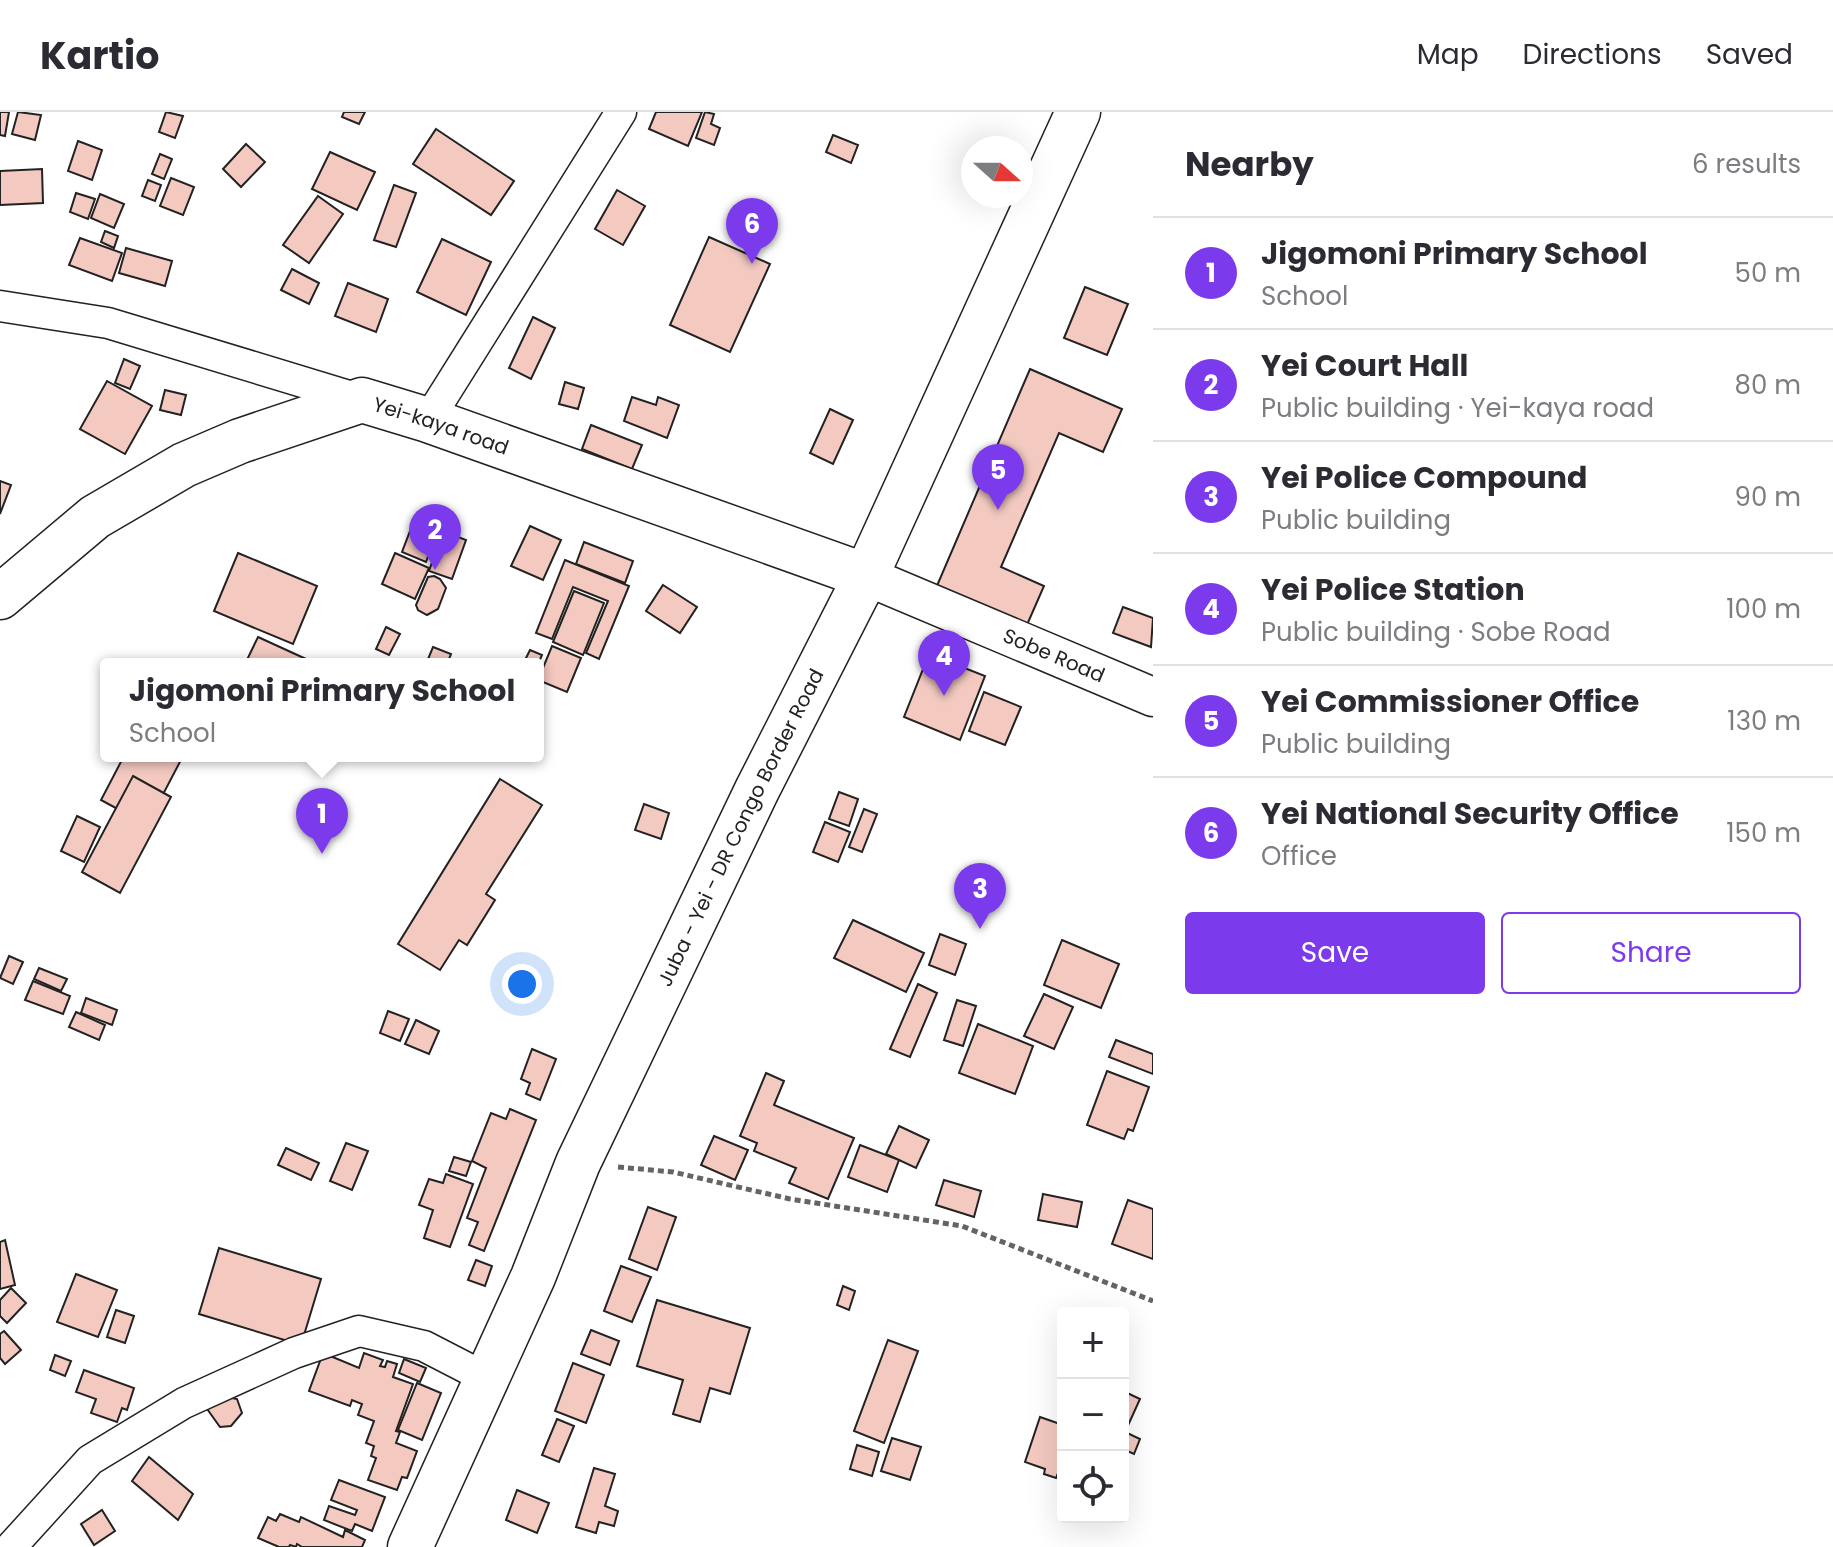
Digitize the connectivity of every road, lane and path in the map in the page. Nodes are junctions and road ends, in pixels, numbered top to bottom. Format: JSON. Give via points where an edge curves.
{"nodes":[{"id":1,"x":621,"y":112,"type":"edge"},
{"id":2,"x":1078,"y":112,"type":"edge"},
{"id":3,"x":0,"y":306,"type":"edge"},
{"id":4,"x":362,"y":400,"type":"junction"},
{"id":5,"x":428,"y":420,"type":"junction"},
{"id":6,"x":866,"y":576,"type":"junction"},
{"id":7,"x":0,"y":597,"type":"edge"},
{"id":8,"x":1153,"y":697,"type":"edge"},
{"id":9,"x":578,"y":1163,"type":"junction"},
{"id":10,"x":1153,"y":1301,"type":"edge"},
{"id":11,"x":486,"y":1378,"type":"junction"},
{"id":12,"x":11,"y":1547,"type":"edge"},
{"id":13,"x":410,"y":1547,"type":"edge"}],
"edges":[{"from":1,"to":5,"type":"street"},
{"from":2,"to":6,"type":"main road","name":"Juba - Yei - DR Congo Border Road"},
{"from":3,"to":4,"type":"street","via":[[108,323]]},
{"from":4,"to":5,"type":"main road","name":"Yei-kaya road"},
{"from":4,"to":7,"type":"main road","name":"Yei-kaya road","via":[[184,465],[95,517]]},
{"from":5,"to":6,"type":"main road","name":"Yei-kaya road"},
{"from":6,"to":8,"type":"street","name":"Sobe Road"},
{"from":6,"to":9,"type":"main road","name":"Juba - Yei - DR Congo Border Road"},
{"from":9,"to":10,"type":"path","via":[[673,1172],[790,1199],[962,1226]]},
{"from":9,"to":11,"type":"main road","name":"Juba - Yei - DR Congo Border Road"},
{"from":11,"to":12,"type":"street","via":[[424,1346],[359,1331],[294,1353],[184,1403],[90,1460]]},
{"from":11,"to":13,"type":"main road","name":"Juba - Yei - DR Congo Border Road"}]}
